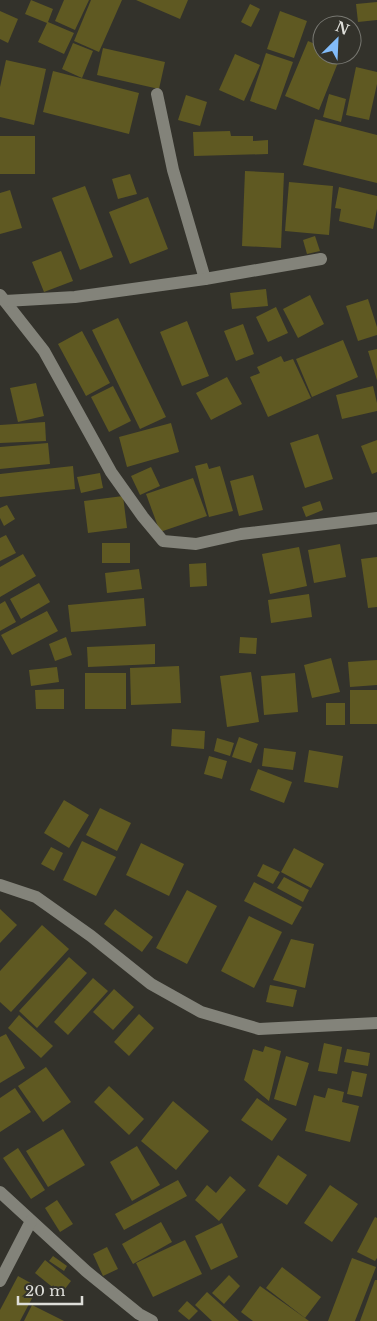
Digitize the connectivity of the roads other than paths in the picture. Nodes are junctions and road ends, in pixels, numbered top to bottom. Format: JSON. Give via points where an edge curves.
{"nodes":[{"id":1,"x":157,"y":94,"type":"dead end"},
{"id":2,"x":321,"y":259,"type":"dead end"},
{"id":3,"x":205,"y":279,"type":"junction"},
{"id":4,"x":2,"y":298,"type":"edge"},
{"id":5,"x":377,"y":518,"type":"edge"},
{"id":6,"x":0,"y":885,"type":"edge"},
{"id":7,"x":377,"y":1023,"type":"edge"},
{"id":8,"x":0,"y":1192,"type":"edge"},
{"id":9,"x":31,"y":1221,"type":"junction"},
{"id":10,"x":0,"y":1280,"type":"edge"},
{"id":11,"x":152,"y":1321,"type":"edge"}],
"edges":[{"from":1,"to":3,"type":"street","via":[[173,170]]},
{"from":2,"to":3,"type":"street"},
{"from":3,"to":4,"type":"street","via":[[74,297]]},
{"from":4,"to":5,"type":"street","via":[[44,351],[111,472],[163,541],[196,544],[241,534]]},
{"from":6,"to":7,"type":"street","via":[[36,897],[151,984],[201,1012],[259,1029]]},
{"from":8,"to":9,"type":"street"},
{"from":9,"to":10,"type":"street"},
{"from":9,"to":11,"type":"street","via":[[86,1272]]}]}
